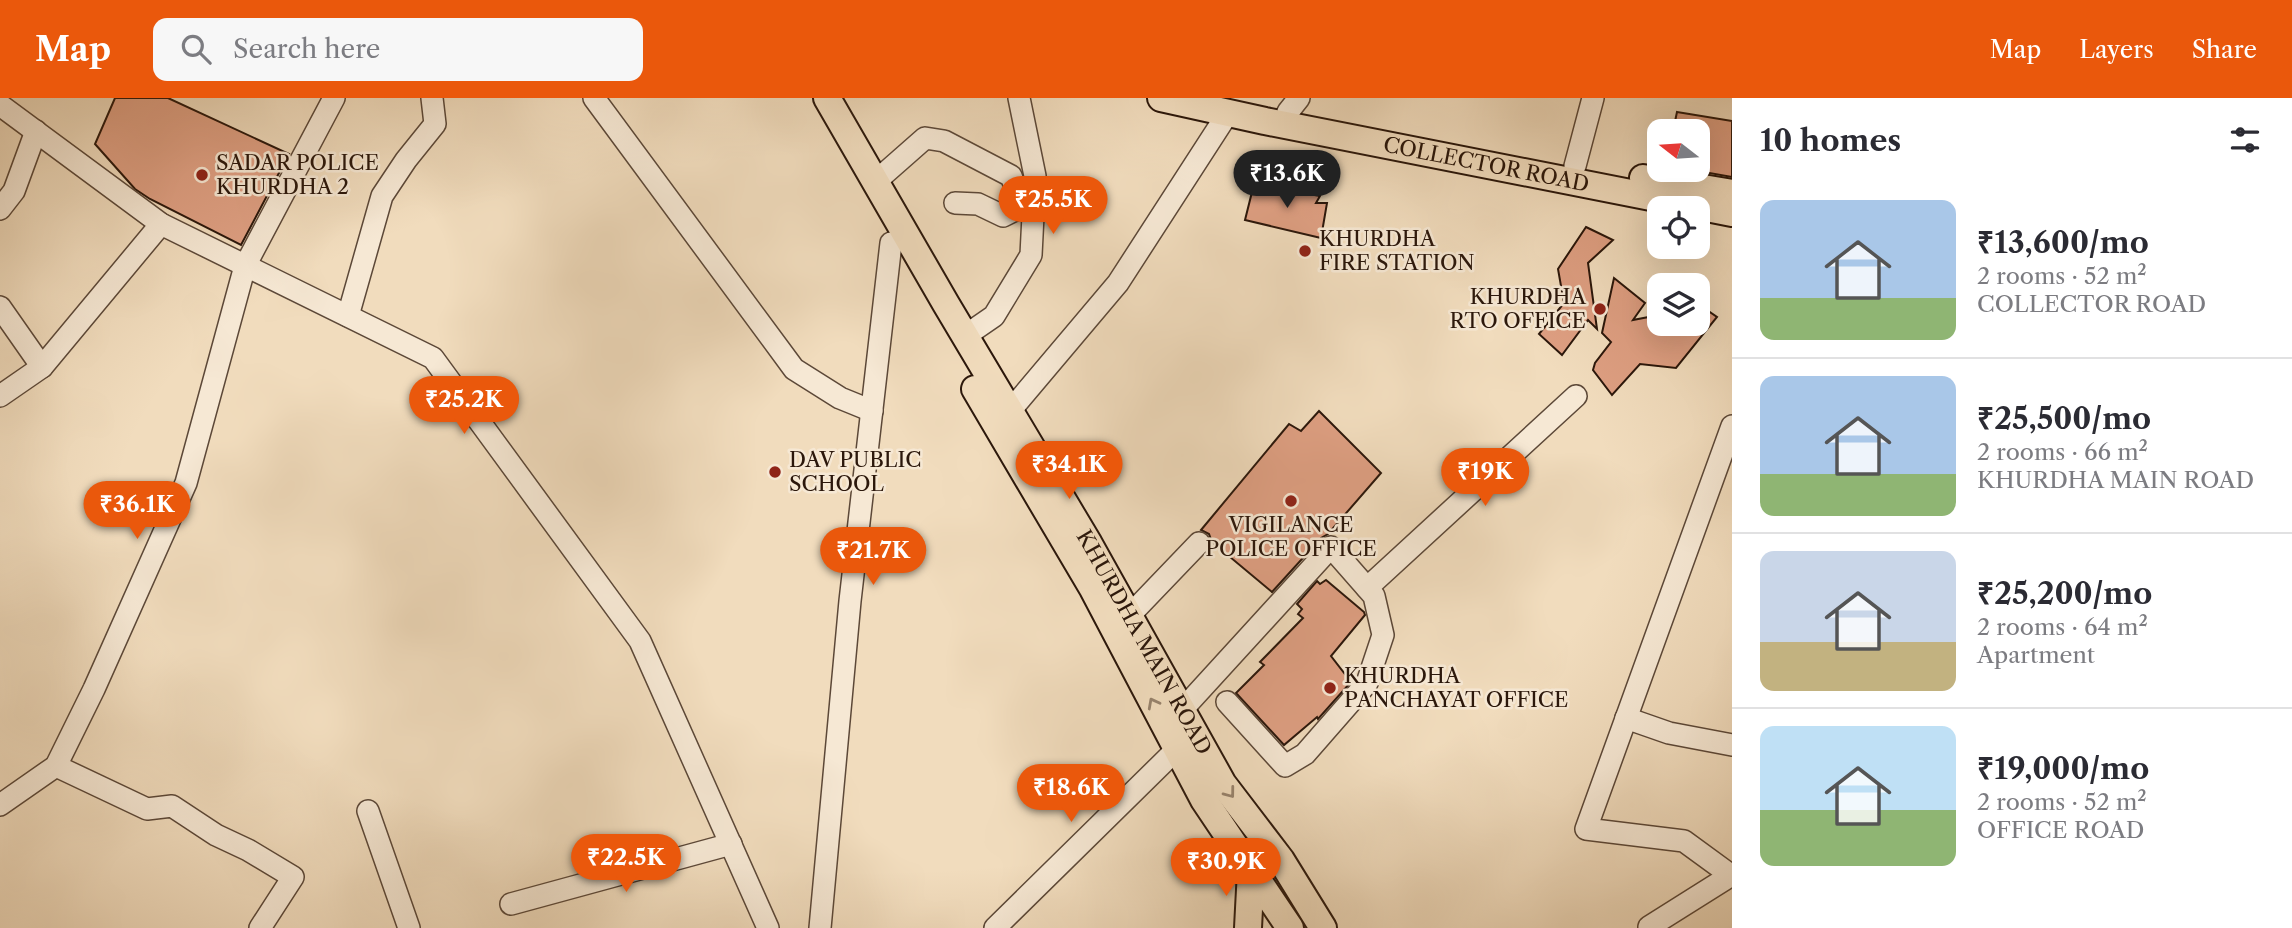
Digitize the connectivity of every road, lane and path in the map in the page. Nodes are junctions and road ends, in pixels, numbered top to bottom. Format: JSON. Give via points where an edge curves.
{"nodes":[{"id":1,"x":334,"y":98,"type":"edge"},
{"id":2,"x":432,"y":98,"type":"edge"},
{"id":3,"x":593,"y":98,"type":"edge"},
{"id":4,"x":808,"y":98,"type":"edge"},
{"id":5,"x":827,"y":98,"type":"edge"},
{"id":6,"x":1019,"y":98,"type":"edge"},
{"id":7,"x":1161,"y":98,"type":"edge"},
{"id":8,"x":1592,"y":98,"type":"edge"},
{"id":9,"x":0,"y":105,"type":"edge"},
{"id":10,"x":1293,"y":105,"type":"edge"},
{"id":11,"x":1223,"y":106,"type":"edge"},
{"id":12,"x":1344,"y":130,"type":"junction"},
{"id":13,"x":36,"y":131,"type":"junction"},
{"id":14,"x":1575,"y":166,"type":"junction"},
{"id":15,"x":875,"y":182,"type":"junction"},
{"id":16,"x":1732,"y":193,"type":"edge"},
{"id":17,"x":955,"y":203,"type":"dead end"},
{"id":18,"x":0,"y":209,"type":"edge"},
{"id":19,"x":1732,"y":213,"type":"edge"},
{"id":20,"x":161,"y":224,"type":"junction"},
{"id":21,"x":891,"y":243,"type":"junction"},
{"id":22,"x":246,"y":266,"type":"junction"},
{"id":23,"x":0,"y":307,"type":"edge"},
{"id":24,"x":348,"y":316,"type":"junction"},
{"id":25,"x":965,"y":336,"type":"junction"},
{"id":26,"x":42,"y":368,"type":"junction"},
{"id":27,"x":0,"y":396,"type":"edge"},
{"id":28,"x":1576,"y":396,"type":"dead end"},
{"id":29,"x":872,"y":411,"type":"junction"},
{"id":30,"x":1010,"y":411,"type":"junction"},
{"id":31,"x":1732,"y":426,"type":"edge"},
{"id":32,"x":1199,"y":543,"type":"dead end"},
{"id":33,"x":1367,"y":588,"type":"junction"},
{"id":34,"x":1129,"y":616,"type":"junction"},
{"id":35,"x":1227,"y":702,"type":"dead end"},
{"id":36,"x":1182,"y":710,"type":"junction"},
{"id":37,"x":1626,"y":718,"type":"junction"},
{"id":38,"x":1732,"y":745,"type":"edge"},
{"id":39,"x":1177,"y":749,"type":"junction"},
{"id":40,"x":56,"y":766,"type":"junction"},
{"id":41,"x":0,"y":805,"type":"edge"},
{"id":42,"x":368,"y":811,"type":"dead end"},
{"id":43,"x":731,"y":844,"type":"junction"},
{"id":44,"x":1274,"y":851,"type":"junction"},
{"id":45,"x":1251,"y":870,"type":"junction"},
{"id":46,"x":1731,"y":876,"type":"edge"},
{"id":47,"x":511,"y":904,"type":"dead end"},
{"id":48,"x":1649,"y":927,"type":"edge"},
{"id":49,"x":260,"y":928,"type":"edge"},
{"id":50,"x":409,"y":928,"type":"edge"},
{"id":51,"x":768,"y":928,"type":"edge"},
{"id":52,"x":820,"y":928,"type":"edge"},
{"id":53,"x":995,"y":928,"type":"edge"},
{"id":54,"x":1248,"y":928,"type":"edge"},
{"id":55,"x":1290,"y":928,"type":"edge"},
{"id":56,"x":1323,"y":928,"type":"edge"}],
"edges":[{"from":1,"to":22,"type":"street"},
{"from":2,"to":24,"type":"street","via":[[435,124],[382,196]]},
{"from":3,"to":29,"type":"street","via":[[794,369],[840,398]]},
{"from":4,"to":21,"type":"main road","name":"KHURDHA MAIN ROAD"},
{"from":5,"to":15,"type":"main road","name":"KHURDHA MAIN ROAD"},
{"from":6,"to":25,"type":"street","via":[[1035,176],[1031,256],[993,316]]},
{"from":7,"to":11,"type":"main road","name":"COLLECTOR ROAD"},
{"from":8,"to":14,"type":"street"},
{"from":9,"to":13,"type":"street"},
{"from":10,"to":11,"type":"main road","name":"COLLECTOR ROAD"},
{"from":10,"to":12,"type":"main road","name":"COLLECTOR ROAD"},
{"from":11,"to":12,"type":"main road","name":"COLLECTOR ROAD"},
{"from":11,"to":30,"type":"street","via":[[1118,282]]},
{"from":12,"to":14,"type":"main road","name":"COLLECTOR ROAD"},
{"from":12,"to":19,"type":"main road","name":"COLLECTOR ROAD"},
{"from":13,"to":18,"type":"street","via":[[15,191]]},
{"from":13,"to":20,"type":"street"},
{"from":14,"to":16,"type":"main road","name":"COLLECTOR ROAD"},
{"from":15,"to":17,"type":"street","via":[[925,138],[944,141],[1012,176],[1019,197],[1015,210],[1003,216],[978,204]]},
{"from":15,"to":25,"type":"main road","name":"KHURDHA MAIN ROAD"},
{"from":20,"to":22,"type":"street"},
{"from":20,"to":26,"type":"street"},
{"from":21,"to":29,"type":"street"},
{"from":39,"to":21,"type":"main road","name":"KHURDHA MAIN ROAD","one_way":true,"via":[[1093,589]]},
{"from":22,"to":24,"type":"street"},
{"from":22,"to":40,"type":"street","via":[[186,483]]},
{"from":23,"to":26,"type":"street"},
{"from":24,"to":43,"type":"street","via":[[433,358],[640,641]]},
{"from":25,"to":30,"type":"main road","name":"KHURDHA MAIN ROAD"},
{"from":26,"to":27,"type":"street"},
{"from":28,"to":33,"type":"street"},
{"from":29,"to":52,"type":"street"},
{"from":30,"to":34,"type":"main road","name":"KHURDHA MAIN ROAD"},
{"from":31,"to":37,"type":"street"},
{"from":32,"to":34,"type":"street"},
{"from":33,"to":35,"type":"street","via":[[1374,596],[1383,635],[1367,683],[1305,754],[1285,766]]},
{"from":33,"to":36,"type":"street","via":[[1331,547]]},
{"from":34,"to":36,"type":"main road","name":"KHURDHA MAIN ROAD"},
{"from":36,"to":44,"type":"main road","name":"KHURDHA MAIN ROAD","one_way":true,"via":[[1223,784]]},
{"from":37,"to":38,"type":"street","via":[[1669,733]]},
{"from":37,"to":46,"type":"street","via":[[1586,829],[1684,841]]},
{"from":39,"to":45,"type":"main road","name":"KHURDHA MAIN ROAD","via":[[1204,800]]},
{"from":39,"to":53,"type":"street"},
{"from":40,"to":41,"type":"street"},
{"from":40,"to":49,"type":"street","via":[[147,809],[172,806],[293,877]]},
{"from":42,"to":50,"type":"street"},
{"from":43,"to":47,"type":"street"},
{"from":43,"to":51,"type":"street"},
{"from":44,"to":45,"type":"main road"},
{"from":44,"to":56,"type":"main road","name":"KHURDHA MAIN ROAD"},
{"from":45,"to":54,"type":"main road"},
{"from":45,"to":55,"type":"main road","name":"KHURDHA MAIN ROAD"},
{"from":46,"to":48,"type":"street"}]}
